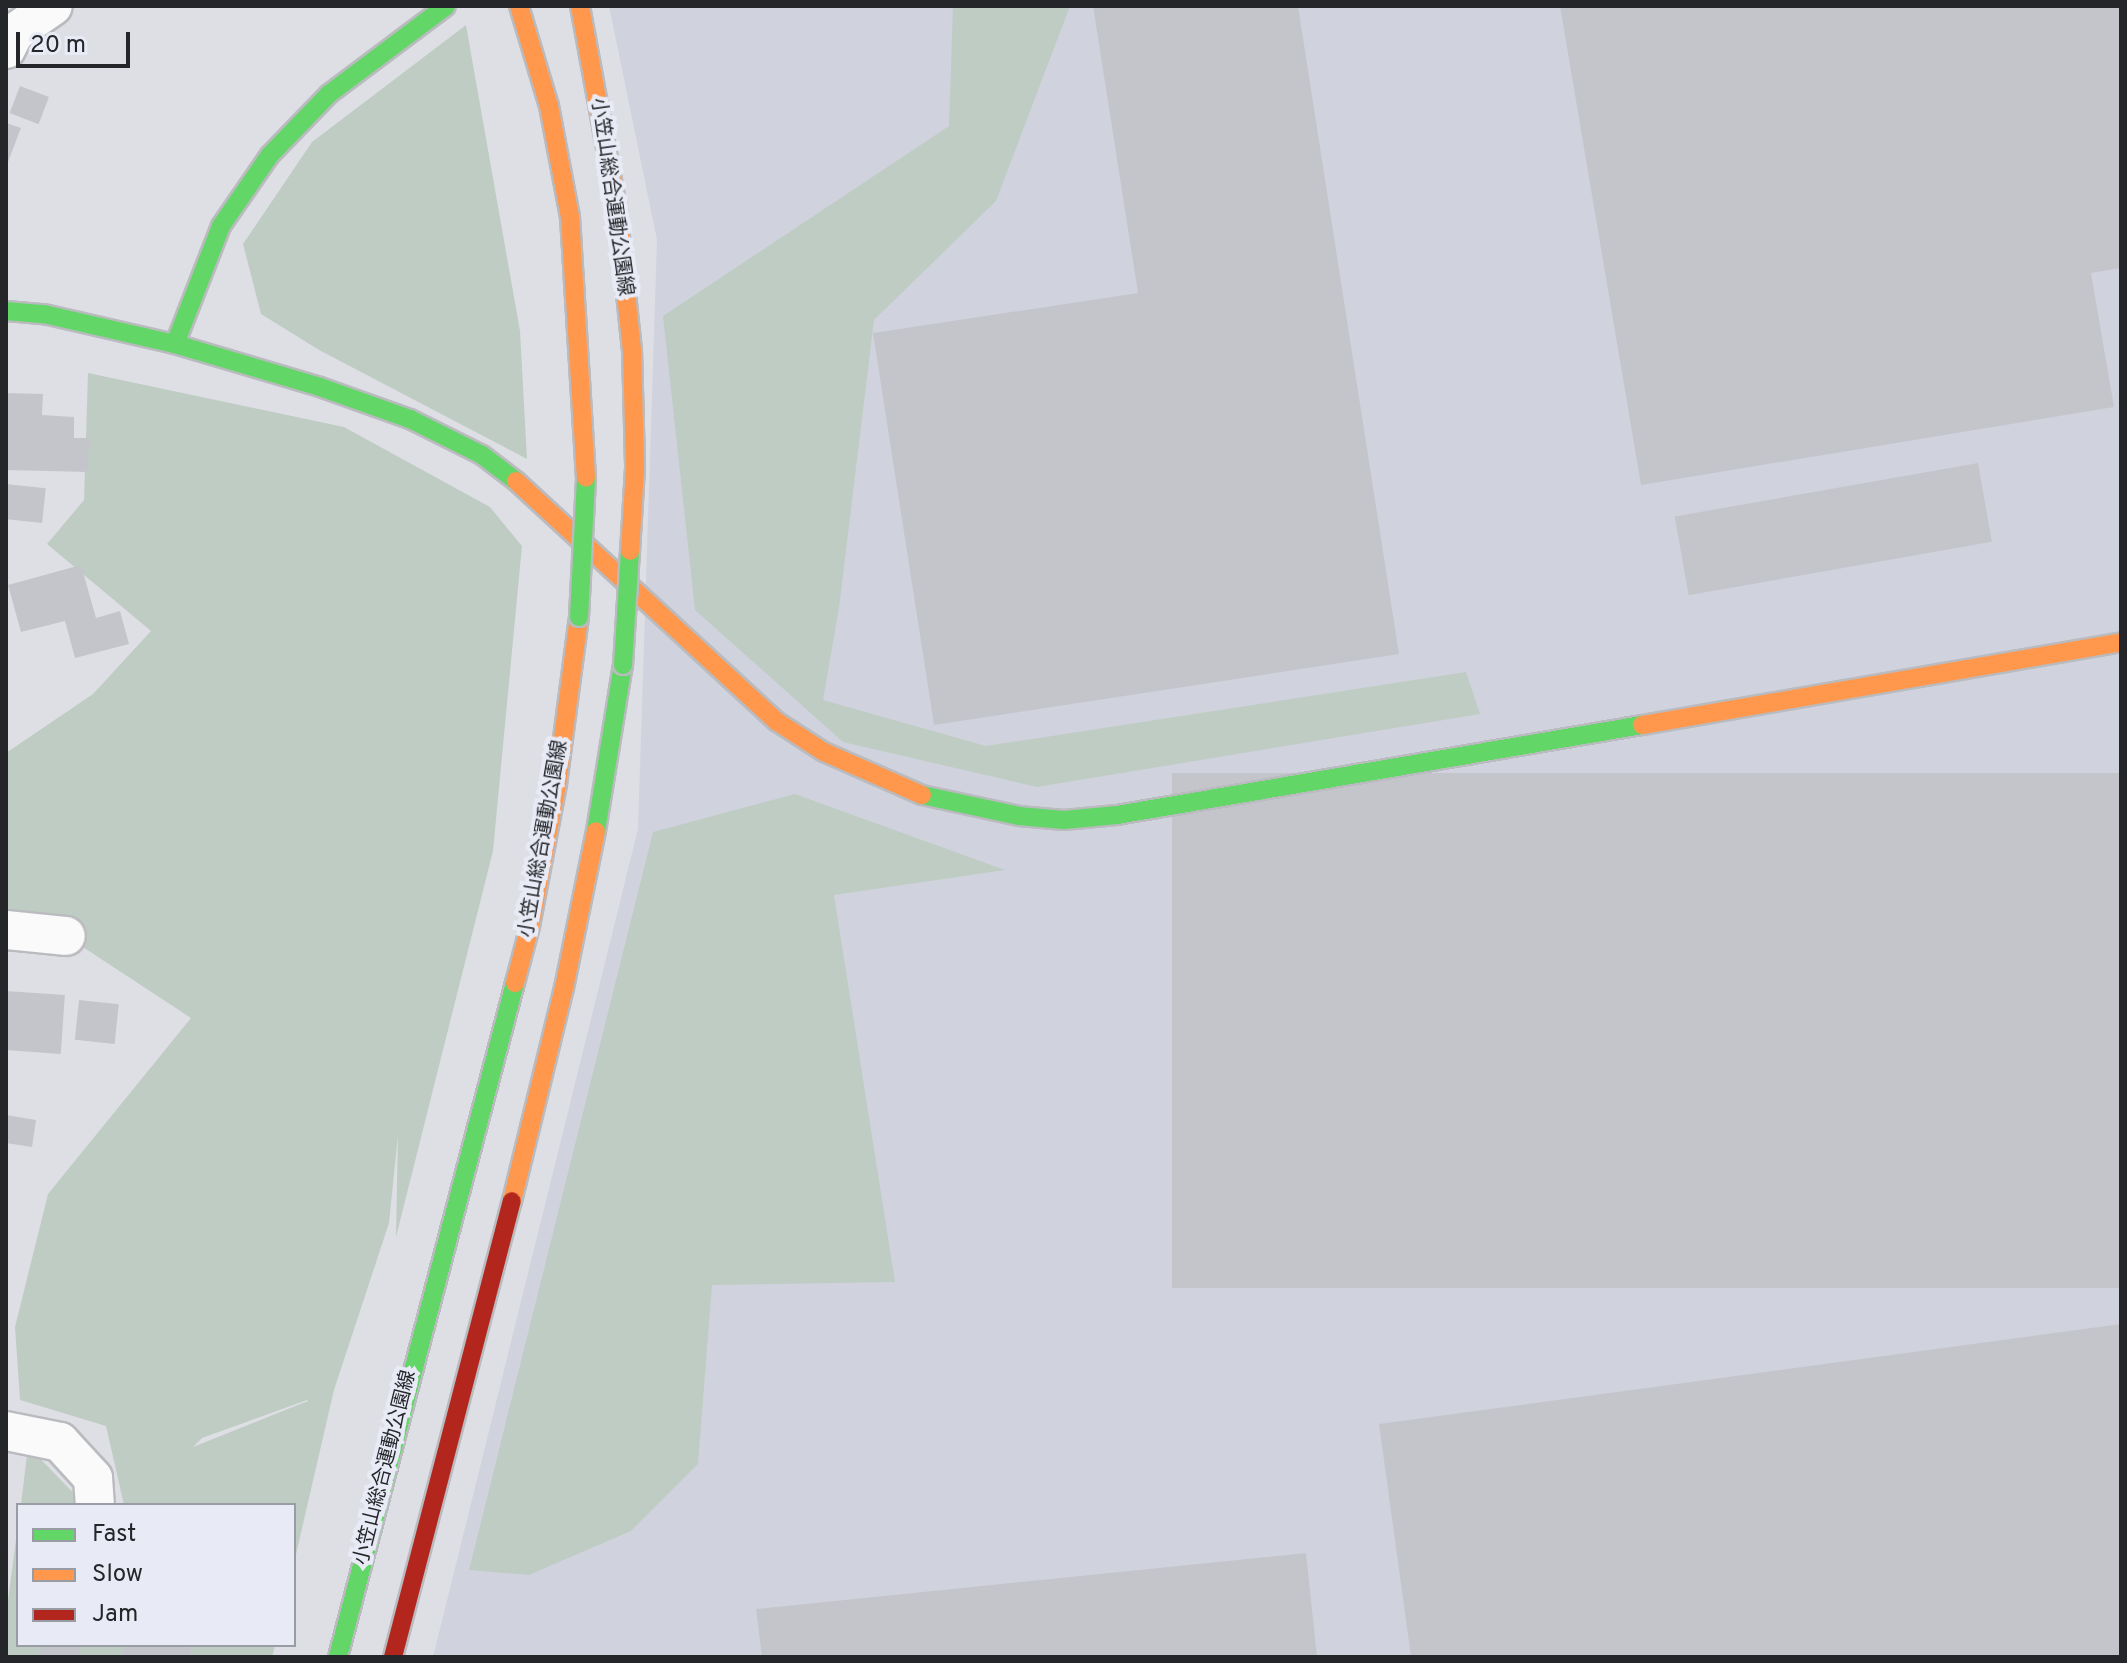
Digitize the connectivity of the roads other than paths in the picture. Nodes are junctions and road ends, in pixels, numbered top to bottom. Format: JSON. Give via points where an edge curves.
{"nodes":[{"id":1,"x":53,"y":6,"type":"edge"},
{"id":2,"x":446,"y":6,"type":"edge"},
{"id":3,"x":519,"y":6,"type":"edge"},
{"id":4,"x":580,"y":6,"type":"edge"},
{"id":5,"x":6,"y":49,"type":"edge"},
{"id":6,"x":6,"y":311,"type":"edge"},
{"id":7,"x":175,"y":344,"type":"junction"},
{"id":8,"x":2121,"y":642,"type":"edge"},
{"id":9,"x":6,"y":930,"type":"edge"},
{"id":10,"x":66,"y":936,"type":"dead end"},
{"id":11,"x":6,"y":1431,"type":"edge"},
{"id":12,"x":95,"y":1503,"type":"edge"},
{"id":13,"x":338,"y":1657,"type":"edge"},
{"id":14,"x":393,"y":1657,"type":"edge"}],
"edges":[{"from":1,"to":5,"type":"street","via":[[14,33]]},
{"from":2,"to":7,"type":"main road","via":[[329,94],[270,155],[221,226]]},
{"from":3,"to":13,"type":"main road","name":"小笠山総合運動公園線","bridge":true,"via":[[549,106],[570,217],[587,458],[579,617],[557,784],[530,926]]},
{"from":4,"to":14,"type":"main road","name":"小笠山総合運動公園線","bridge":true,"via":[[617,208],[632,350],[635,468],[623,665],[564,988]]},
{"from":6,"to":7,"type":"main road","via":[[44,314]]},
{"from":7,"to":8,"type":"main road","via":[[410,419],[482,455],[536,497],[776,721],[824,752],[913,793],[1019,816],[1064,820],[1117,815]]},
{"from":9,"to":10,"type":"street"},
{"from":11,"to":12,"type":"street","via":[[60,1442],[93,1478]]}]}
